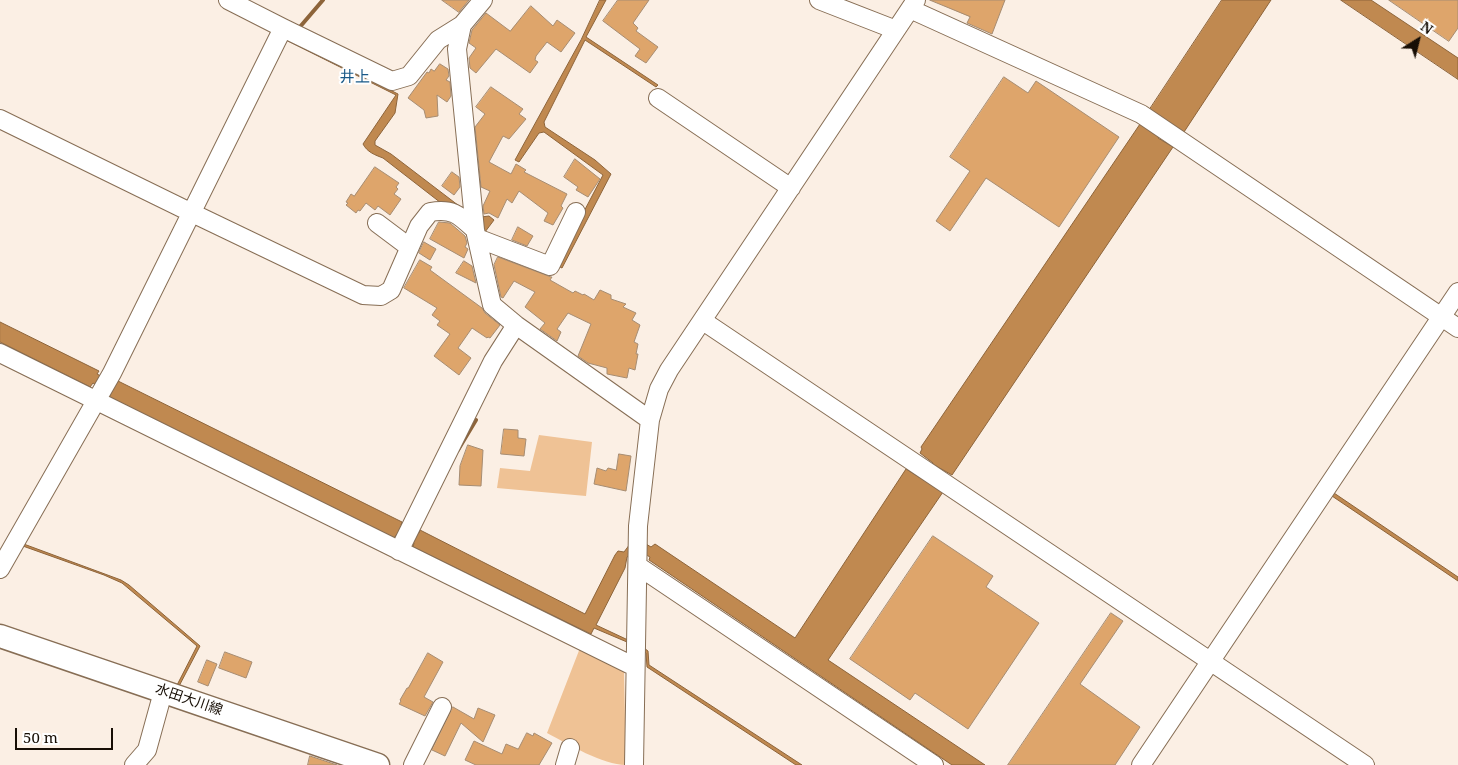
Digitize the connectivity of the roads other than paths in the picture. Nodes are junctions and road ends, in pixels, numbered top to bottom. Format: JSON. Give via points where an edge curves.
{"nodes":[{"id":1,"x":228,"y":0,"type":"edge"},
{"id":2,"x":482,"y":0,"type":"edge"},
{"id":3,"x":819,"y":0,"type":"edge"},
{"id":4,"x":914,"y":4,"type":"edge"},
{"id":5,"x":462,"y":25,"type":"junction"},
{"id":6,"x":283,"y":28,"type":"junction"},
{"id":7,"x":896,"y":30,"type":"junction"},
{"id":8,"x":658,"y":98,"type":"dead end"},
{"id":9,"x":0,"y":118,"type":"edge"},
{"id":10,"x":791,"y":188,"type":"junction"},
{"id":11,"x":190,"y":212,"type":"junction"},
{"id":12,"x":576,"y":212,"type":"dead end"},
{"id":13,"x":377,"y":223,"type":"dead end"},
{"id":14,"x":476,"y":234,"type":"junction"},
{"id":15,"x":409,"y":247,"type":"junction"},
{"id":16,"x":1458,"y":292,"type":"edge"},
{"id":17,"x":1442,"y":317,"type":"junction"},
{"id":18,"x":702,"y":321,"type":"junction"},
{"id":19,"x":516,"y":325,"type":"junction"},
{"id":20,"x":1458,"y":328,"type":"edge"},
{"id":21,"x":0,"y":352,"type":"edge"},
{"id":22,"x":98,"y":398,"type":"junction"},
{"id":23,"x":650,"y":420,"type":"junction"},
{"id":24,"x":401,"y":548,"type":"junction"},
{"id":25,"x":638,"y":563,"type":"junction"},
{"id":26,"x":0,"y":569,"type":"edge"},
{"id":27,"x":0,"y":636,"type":"edge"},
{"id":28,"x":1212,"y":662,"type":"junction"},
{"id":29,"x":635,"y":667,"type":"junction"},
{"id":30,"x":163,"y":692,"type":"junction"},
{"id":31,"x":442,"y":707,"type":"dead end"},
{"id":32,"x":134,"y":765,"type":"edge"},
{"id":33,"x":378,"y":765,"type":"edge"},
{"id":34,"x":413,"y":765,"type":"edge"},
{"id":35,"x":634,"y":765,"type":"edge"},
{"id":36,"x":934,"y":765,"type":"edge"},
{"id":37,"x":1141,"y":765,"type":"edge"},
{"id":38,"x":1365,"y":765,"type":"edge"}],
"edges":[{"from":1,"to":6,"type":"street"},
{"from":2,"to":5,"type":"street"},
{"from":3,"to":7,"type":"street"},
{"from":4,"to":7,"type":"street"},
{"from":4,"to":17,"type":"street","via":[[1141,114]]},
{"from":5,"to":6,"type":"street","via":[[438,40],[409,76],[392,81]]},
{"from":5,"to":14,"type":"street","via":[[457,49]]},
{"from":6,"to":11,"type":"street"},
{"from":7,"to":10,"type":"street"},
{"from":8,"to":10,"type":"street"},
{"from":9,"to":11,"type":"street"},
{"from":10,"to":18,"type":"street"},
{"from":11,"to":15,"type":"street","via":[[363,295],[382,296],[390,290]]},
{"from":11,"to":22,"type":"street"},
{"from":12,"to":14,"type":"street","via":[[550,266]]},
{"from":13,"to":15,"type":"street"},
{"from":14,"to":15,"type":"street","via":[[462,218],[445,210],[430,212]]},
{"from":14,"to":19,"type":"street","via":[[492,305]]},
{"from":16,"to":17,"type":"street"},
{"from":17,"to":20,"type":"street"},
{"from":17,"to":28,"type":"street"},
{"from":18,"to":23,"type":"street","via":[[659,389]]},
{"from":18,"to":28,"type":"street"},
{"from":19,"to":23,"type":"street"},
{"from":19,"to":24,"type":"street","via":[[493,361]]},
{"from":21,"to":22,"type":"street"},
{"from":22,"to":24,"type":"street"},
{"from":22,"to":26,"type":"street"},
{"from":23,"to":25,"type":"street","via":[[638,526]]},
{"from":24,"to":29,"type":"street"},
{"from":25,"to":29,"type":"street"},
{"from":25,"to":36,"type":"street"},
{"from":27,"to":30,"type":"main road","name":"水田大川線"},
{"from":28,"to":37,"type":"street"},
{"from":28,"to":38,"type":"street"},
{"from":29,"to":35,"type":"street"},
{"from":30,"to":32,"type":"street","via":[[147,750]]},
{"from":30,"to":33,"type":"main road","name":"水田大川線"},
{"from":31,"to":34,"type":"street"}]}
